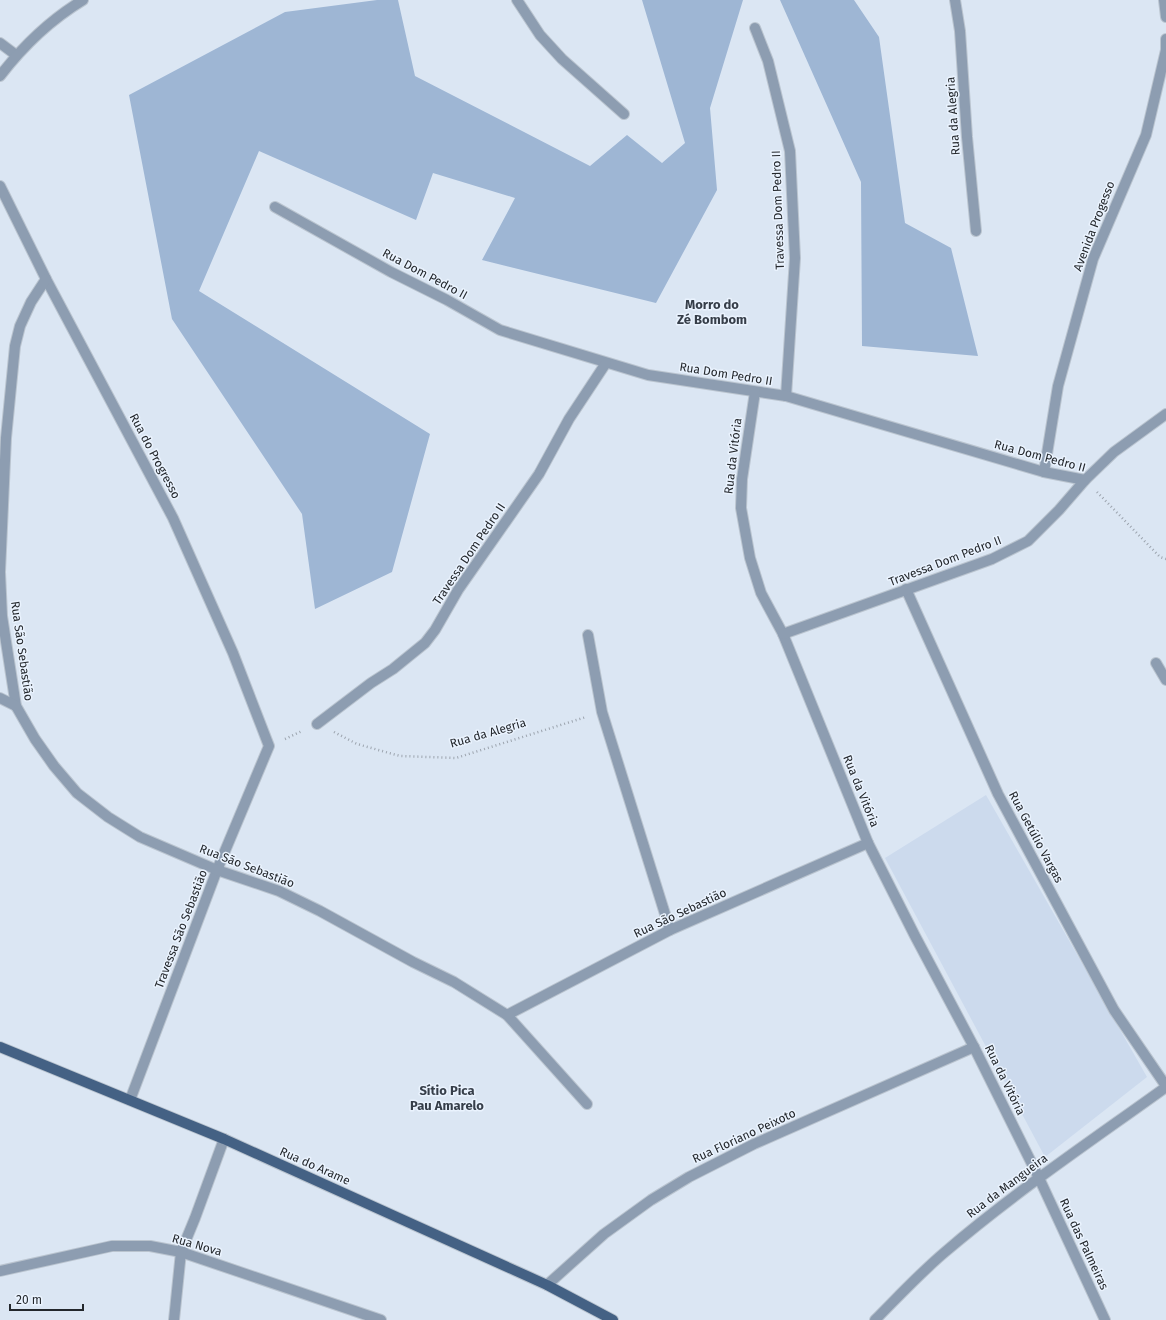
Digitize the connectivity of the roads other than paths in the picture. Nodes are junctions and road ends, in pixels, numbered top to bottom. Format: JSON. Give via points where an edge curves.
{"nodes":[{"id":1,"x":83,"y":0,"type":"edge"},
{"id":2,"x":517,"y":0,"type":"edge"},
{"id":3,"x":955,"y":0,"type":"edge"},
{"id":4,"x":1164,"y":0,"type":"edge"},
{"id":5,"x":1166,"y":16,"type":"edge"},
{"id":6,"x":755,"y":28,"type":"dead end"},
{"id":7,"x":1166,"y":39,"type":"edge"},
{"id":8,"x":0,"y":44,"type":"edge"},
{"id":9,"x":16,"y":55,"type":"junction"},
{"id":10,"x":0,"y":76,"type":"edge"},
{"id":11,"x":624,"y":114,"type":"dead end"},
{"id":12,"x":0,"y":186,"type":"edge"},
{"id":13,"x":275,"y":207,"type":"dead end"},
{"id":14,"x":976,"y":231,"type":"dead end"},
{"id":15,"x":46,"y":279,"type":"junction"},
{"id":16,"x":606,"y":363,"type":"junction"},
{"id":17,"x":755,"y":392,"type":"junction"},
{"id":18,"x":786,"y":396,"type":"junction"},
{"id":19,"x":1166,"y":414,"type":"edge"},
{"id":20,"x":1044,"y":472,"type":"junction"},
{"id":21,"x":1085,"y":480,"type":"junction"},
{"id":22,"x":906,"y":589,"type":"junction"},
{"id":23,"x":783,"y":634,"type":"junction"},
{"id":24,"x":588,"y":635,"type":"dead end"},
{"id":25,"x":1156,"y":663,"type":"dead end"},
{"id":26,"x":1166,"y":680,"type":"edge"},
{"id":27,"x":0,"y":698,"type":"edge"},
{"id":28,"x":16,"y":706,"type":"junction"},
{"id":29,"x":317,"y":724,"type":"road end"},
{"id":30,"x":269,"y":746,"type":"joint"},
{"id":31,"x":868,"y":844,"type":"junction"},
{"id":32,"x":217,"y":870,"type":"junction"},
{"id":33,"x":670,"y":930,"type":"junction"},
{"id":34,"x":507,"y":1015,"type":"junction"},
{"id":35,"x":0,"y":1047,"type":"edge"},
{"id":36,"x":974,"y":1047,"type":"junction"},
{"id":37,"x":1166,"y":1086,"type":"edge"},
{"id":38,"x":130,"y":1100,"type":"junction"},
{"id":39,"x":587,"y":1104,"type":"dead end"},
{"id":40,"x":224,"y":1139,"type":"junction"},
{"id":41,"x":1039,"y":1178,"type":"junction"},
{"id":42,"x":181,"y":1252,"type":"junction"},
{"id":43,"x":0,"y":1271,"type":"edge"},
{"id":44,"x":547,"y":1285,"type":"junction"},
{"id":45,"x":174,"y":1320,"type":"edge"},
{"id":46,"x":381,"y":1320,"type":"edge"},
{"id":47,"x":613,"y":1320,"type":"edge"},
{"id":48,"x":876,"y":1320,"type":"edge"},
{"id":49,"x":1105,"y":1320,"type":"edge"}],
"edges":[{"from":1,"to":9,"type":"street","via":[[61,14]]},
{"from":2,"to":11,"type":"street","via":[[540,36]]},
{"from":3,"to":14,"type":"street","name":"Rua da Alegria","via":[[960,31]]},
{"from":4,"to":5,"type":"street"},
{"from":6,"to":18,"type":"street","name":"Travessa Dom Pedro II","via":[[768,61],[790,151],[795,258]]},
{"from":7,"to":20,"type":"street","name":"Avenida Progesso","via":[[1166,50],[1146,135],[1093,259],[1058,386]]},
{"from":8,"to":9,"type":"street"},
{"from":9,"to":10,"type":"street"},
{"from":12,"to":15,"type":"street","name":"Rua do Progresso"},
{"from":13,"to":16,"type":"street","name":"Rua Dom Pedro II","via":[[500,330]]},
{"from":15,"to":28,"type":"street","name":"Rua São Sebastião","via":[[20,326],[15,346],[6,438],[0,572],[1,608]]},
{"from":15,"to":30,"type":"street","name":"Rua do Progresso","via":[[173,518],[233,653]]},
{"from":16,"to":17,"type":"street","name":"Rua Dom Pedro II","via":[[648,375]]},
{"from":16,"to":29,"type":"street","name":"Travessa Dom Pedro II","via":[[569,419],[539,474],[458,590],[425,643]]},
{"from":17,"to":18,"type":"street","name":"Rua Dom Pedro II"},
{"from":17,"to":23,"type":"street","name":"Rua da Vitória","via":[[742,479],[741,508],[750,558],[761,593]]},
{"from":18,"to":20,"type":"street","name":"Rua Dom Pedro II"},
{"from":19,"to":21,"type":"street","name":"Travessa Dom Pedro II","via":[[1114,452]]},
{"from":20,"to":21,"type":"street","name":"Rua Dom Pedro II"},
{"from":21,"to":22,"type":"street","name":"Travessa Dom Pedro II","via":[[1028,541],[992,559]]},
{"from":22,"to":23,"type":"street","name":"Travessa Dom Pedro II"},
{"from":22,"to":37,"type":"street","name":"Rua Getúlio Vargas","via":[[998,794],[1114,1010]]},
{"from":23,"to":31,"type":"street","name":"Rua da Vitória"},
{"from":24,"to":33,"type":"street","via":[[602,712]]},
{"from":25,"to":26,"type":"street"},
{"from":27,"to":28,"type":"street"},
{"from":28,"to":32,"type":"street","name":"Rua São Sebastião","via":[[54,766],[77,793],[140,837]]},
{"from":30,"to":32,"type":"street","name":"Travessa São Sebastião"},
{"from":31,"to":33,"type":"street","name":"Rua São Sebastião"},
{"from":31,"to":36,"type":"street","name":"Rua da Vitória"},
{"from":32,"to":34,"type":"street","name":"Rua São Sebastião","via":[[279,891],[320,911],[454,982]]},
{"from":32,"to":38,"type":"street","name":"Travessa São Sebastião"},
{"from":33,"to":34,"type":"street","name":"Rua São Sebastião"},
{"from":34,"to":39,"type":"street","name":"Rua São Sebastião"},
{"from":35,"to":38,"type":"main road","name":"Rua do Arame"},
{"from":36,"to":41,"type":"street","name":"Rua da Vitória"},
{"from":36,"to":44,"type":"street","name":"Rua Floriano Peixoto","via":[[754,1144],[689,1177],[651,1200],[604,1234]]},
{"from":37,"to":41,"type":"street","name":"Rua da Mangueira"},
{"from":38,"to":40,"type":"main road","name":"Rua do Arame"},
{"from":40,"to":42,"type":"street"},
{"from":40,"to":44,"type":"main road","name":"Rua do Arame"},
{"from":41,"to":48,"type":"street","name":"Rua da Mangueira","via":[[943,1253]]},
{"from":41,"to":49,"type":"street","name":"Rua das Palmeiras"},
{"from":42,"to":43,"type":"street","name":"Rua Nova","via":[[150,1246],[112,1246]]},
{"from":42,"to":45,"type":"street"},
{"from":42,"to":46,"type":"street","name":"Rua Nova"},
{"from":44,"to":47,"type":"main road","name":"Rua do Arame"}]}
